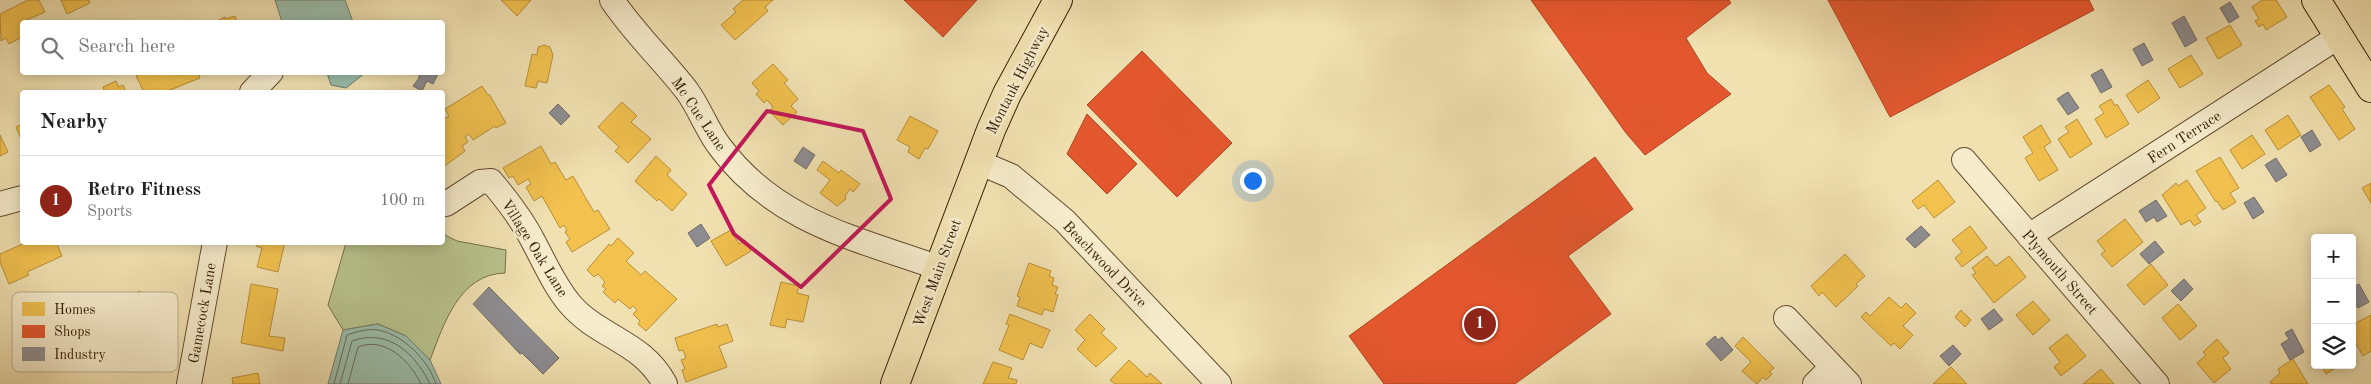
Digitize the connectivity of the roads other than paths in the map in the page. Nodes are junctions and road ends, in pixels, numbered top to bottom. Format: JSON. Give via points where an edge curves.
{"nodes":[{"id":1,"x":612,"y":0,"type":"edge"},
{"id":2,"x":1058,"y":0,"type":"edge"},
{"id":3,"x":2323,"y":2,"type":"edge"},
{"id":4,"x":2338,"y":37,"type":"junction"},
{"id":5,"x":268,"y":75,"type":"edge"},
{"id":6,"x":2371,"y":88,"type":"edge"},
{"id":7,"x":254,"y":90,"type":"edge"},
{"id":8,"x":1964,"y":160,"type":"dead end"},
{"id":9,"x":978,"y":162,"type":"junction"},
{"id":10,"x":20,"y":199,"type":"edge"},
{"id":11,"x":0,"y":204,"type":"edge"},
{"id":12,"x":446,"y":204,"type":"dead end"},
{"id":13,"x":2029,"y":236,"type":"junction"},
{"id":14,"x":214,"y":245,"type":"edge"},
{"id":15,"x":939,"y":268,"type":"junction"},
{"id":16,"x":1786,"y":318,"type":"dead end"},
{"id":17,"x":1832,"y":367,"type":"junction"},
{"id":18,"x":189,"y":384,"type":"edge"},
{"id":19,"x":665,"y":384,"type":"edge"},
{"id":20,"x":895,"y":384,"type":"edge"},
{"id":21,"x":1219,"y":384,"type":"edge"},
{"id":22,"x":1815,"y":384,"type":"edge"},
{"id":23,"x":1849,"y":384,"type":"edge"},
{"id":24,"x":2157,"y":384,"type":"edge"}],
"edges":[{"from":1,"to":15,"type":"street","name":"Mc Cue Lane","via":[[687,92],[719,146],[772,199],[811,222]]},
{"from":2,"to":9,"type":"main road","name":"Montauk Highway","via":[[1007,94]]},
{"from":3,"to":4,"type":"main road"},
{"from":4,"to":6,"type":"main road"},
{"from":4,"to":13,"type":"street","name":"Fern Terrace"},
{"from":5,"to":7,"type":"street"},
{"from":8,"to":13,"type":"street","name":"Plymouth Street"},
{"from":9,"to":15,"type":"main road","name":"West Main Street"},
{"from":9,"to":21,"type":"street","name":"Beachwood Drive","via":[[1011,176],[1065,221]]},
{"from":10,"to":11,"type":"street"},
{"from":12,"to":19,"type":"street","name":"Village Oak Lane","via":[[480,182],[491,181],[525,226],[557,287],[571,305],[589,322],[644,356]]},
{"from":13,"to":24,"type":"street","name":"Plymouth Street"},
{"from":14,"to":18,"type":"street","name":"Gamecock Lane"},
{"from":15,"to":20,"type":"main road","name":"West Main Street"},
{"from":16,"to":17,"type":"street"},
{"from":17,"to":22,"type":"street"},
{"from":17,"to":23,"type":"street"}]}
